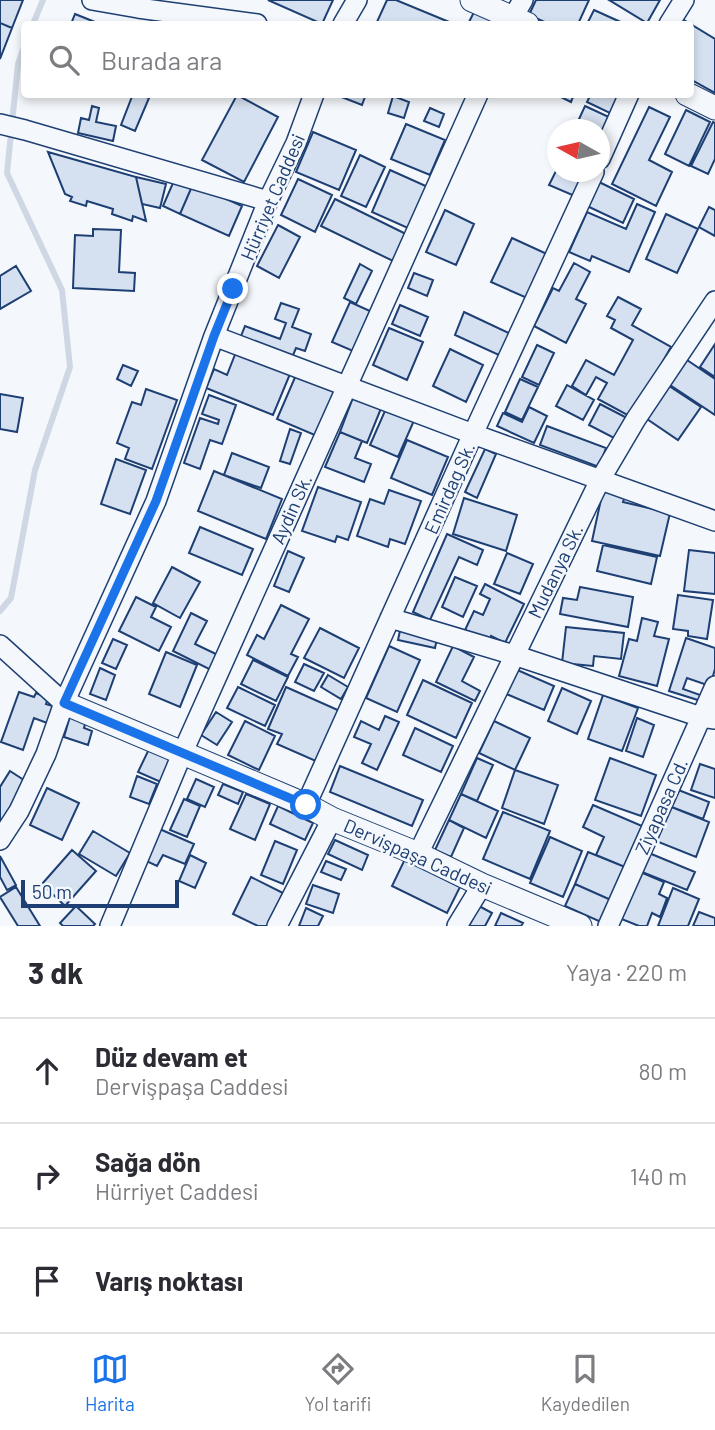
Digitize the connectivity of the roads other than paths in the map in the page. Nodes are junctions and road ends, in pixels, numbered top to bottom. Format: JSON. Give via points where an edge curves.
{"nodes":[{"id":1,"x":92,"y":0,"type":"edge"},
{"id":2,"x":356,"y":0,"type":"edge"},
{"id":3,"x":472,"y":0,"type":"edge"},
{"id":4,"x":684,"y":0,"type":"edge"},
{"id":5,"x":518,"y":17,"type":"edge"},
{"id":6,"x":236,"y":21,"type":"edge"},
{"id":7,"x":345,"y":21,"type":"edge"},
{"id":8,"x":671,"y":21,"type":"edge"},
{"id":9,"x":313,"y":98,"type":"edge"},
{"id":10,"x":476,"y":98,"type":"edge"},
{"id":11,"x":627,"y":98,"type":"edge"},
{"id":12,"x":694,"y":98,"type":"edge"},
{"id":13,"x":715,"y":108,"type":"edge"},
{"id":14,"x":0,"y":124,"type":"edge"},
{"id":15,"x":610,"y":137,"type":"edge"},
{"id":16,"x":589,"y":182,"type":"edge"},
{"id":17,"x":268,"y":201,"type":"junction"},
{"id":18,"x":715,"y":301,"type":"edge"},
{"id":19,"x":214,"y":336,"type":"junction"},
{"id":20,"x":346,"y":386,"type":"junction"},
{"id":21,"x":472,"y":434,"type":"junction"},
{"id":22,"x":600,"y":480,"type":"junction"},
{"id":23,"x":715,"y":521,"type":"edge"},
{"id":24,"x":390,"y":618,"type":"junction"},
{"id":25,"x":1,"y":646,"type":"edge"},
{"id":26,"x":514,"y":655,"type":"junction"},
{"id":27,"x":715,"y":686,"type":"edge"},
{"id":28,"x":64,"y":703,"type":"junction"},
{"id":29,"x":708,"y":718,"type":"edge"},
{"id":30,"x":182,"y":754,"type":"junction"},
{"id":31,"x":306,"y":805,"type":"junction"},
{"id":32,"x":332,"y":819,"type":"junction"},
{"id":33,"x":0,"y":840,"type":"edge"},
{"id":34,"x":418,"y":854,"type":"junction"},
{"id":35,"x":482,"y":884,"type":"junction"},
{"id":36,"x":110,"y":926,"type":"edge"},
{"id":37,"x":277,"y":926,"type":"edge"},
{"id":38,"x":457,"y":926,"type":"edge"},
{"id":39,"x":580,"y":926,"type":"edge"},
{"id":40,"x":608,"y":926,"type":"edge"}],
"edges":[{"from":1,"to":6,"type":"street"},
{"from":2,"to":7,"type":"street"},
{"from":3,"to":5,"type":"street"},
{"from":4,"to":8,"type":"street"},
{"from":9,"to":17,"type":"street","name":"Hürriyet Caddesi"},
{"from":10,"to":20,"type":"street","name":"Aydin Sk."},
{"from":11,"to":15,"type":"street"},
{"from":12,"to":13,"type":"street"},
{"from":14,"to":17,"type":"street"},
{"from":16,"to":21,"type":"street","name":"Emirdag Sk."},
{"from":17,"to":19,"type":"street","name":"Hürriyet Caddesi"},
{"from":18,"to":22,"type":"street","name":"Mudanya Sk."},
{"from":19,"to":20,"type":"street"},
{"from":19,"to":28,"type":"street","name":"Hürriyet Caddesi","via":[[156,501]]},
{"from":20,"to":21,"type":"street"},
{"from":20,"to":30,"type":"street","name":"Aydin Sk."},
{"from":21,"to":22,"type":"street"},
{"from":21,"to":24,"type":"street","name":"Emirdag Sk."},
{"from":22,"to":23,"type":"street"},
{"from":22,"to":26,"type":"street","name":"Mudanya Sk."},
{"from":24,"to":26,"type":"street"},
{"from":24,"to":31,"type":"street","name":"Emirdag Sk."},
{"from":25,"to":28,"type":"street"},
{"from":26,"to":29,"type":"street"},
{"from":26,"to":34,"type":"street","name":"Mudanya Sk."},
{"from":27,"to":29,"type":"street","name":"Ziyapasa Cd."},
{"from":28,"to":30,"type":"street","name":"Dervişpaşa Caddesi"},
{"from":28,"to":33,"type":"street","name":"Hürriyet Caddesi","via":[[46,754]]},
{"from":29,"to":40,"type":"street","name":"Ziyapasa Cd."},
{"from":30,"to":31,"type":"street","name":"Dervişpaşa Caddesi"},
{"from":30,"to":36,"type":"street","name":"Aydin Sk."},
{"from":31,"to":32,"type":"street","name":"Dervişpaşa Caddesi"},
{"from":32,"to":34,"type":"street","name":"Dervişpaşa Caddesi"},
{"from":32,"to":37,"type":"street"},
{"from":34,"to":35,"type":"street","name":"Dervişpaşa Caddesi"},
{"from":35,"to":38,"type":"street"},
{"from":35,"to":39,"type":"street","name":"Dervişpaşa Caddesi"}]}
